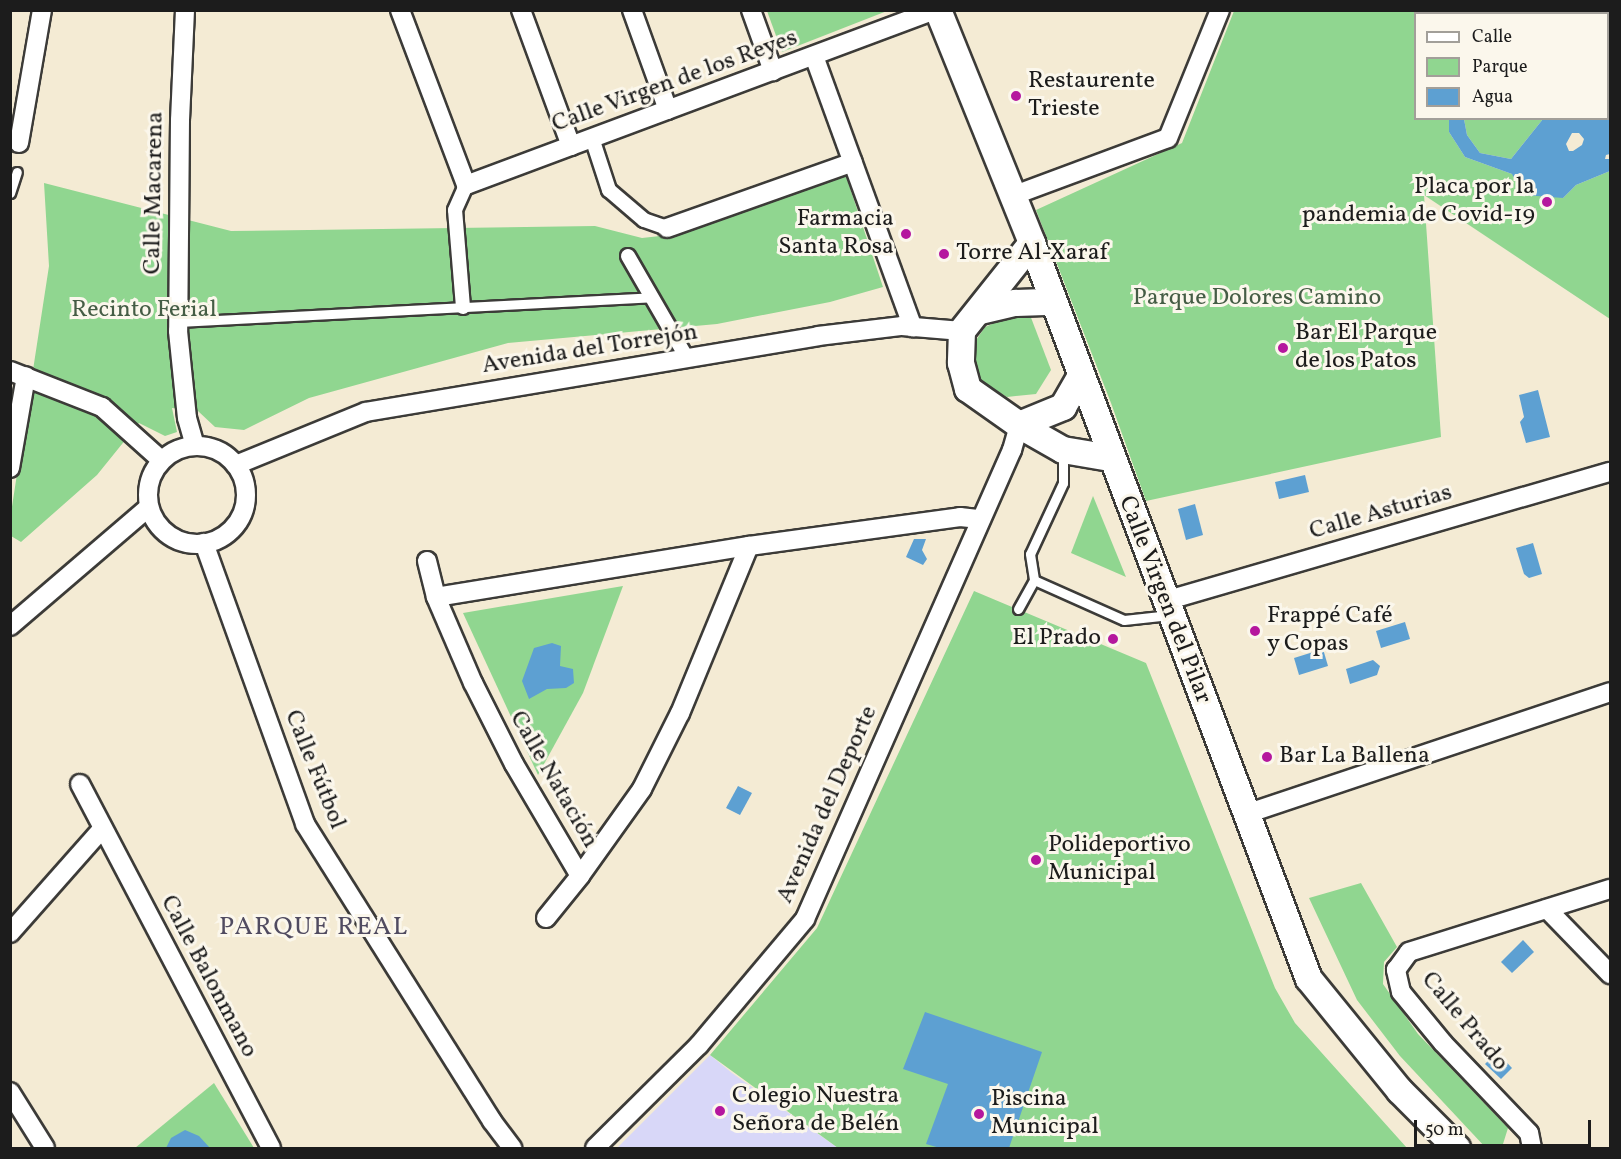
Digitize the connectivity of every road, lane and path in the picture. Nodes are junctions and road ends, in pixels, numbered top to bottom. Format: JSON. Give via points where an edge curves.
{"nodes":[{"id":1,"x":42,"y":10,"type":"edge"},
{"id":2,"x":185,"y":10,"type":"edge"},
{"id":3,"x":400,"y":10,"type":"edge"},
{"id":4,"x":521,"y":10,"type":"edge"},
{"id":5,"x":632,"y":10,"type":"edge"},
{"id":6,"x":752,"y":10,"type":"edge"},
{"id":7,"x":936,"y":10,"type":"edge"},
{"id":8,"x":1220,"y":10,"type":"edge"},
{"id":9,"x":814,"y":56,"type":"junction"},
{"id":10,"x":773,"y":71,"type":"junction"},
{"id":11,"x":668,"y":110,"type":"junction"},
{"id":12,"x":592,"y":138,"type":"junction"},
{"id":13,"x":19,"y":142,"type":"dead end"},
{"id":14,"x":571,"y":146,"type":"junction"},
{"id":15,"x":853,"y":162,"type":"junction"},
{"id":16,"x":17,"y":172,"type":"dead end"},
{"id":17,"x":466,"y":185,"type":"junction"},
{"id":18,"x":10,"y":193,"type":"edge"},
{"id":19,"x":1012,"y":196,"type":"junction"},
{"id":20,"x":667,"y":228,"type":"joint"},
{"id":21,"x":1032,"y":243,"type":"junction"},
{"id":22,"x":628,"y":256,"type":"dead end"},
{"id":23,"x":652,"y":297,"type":"junction"},
{"id":24,"x":1053,"y":302,"type":"junction"},
{"id":25,"x":463,"y":307,"type":"junction"},
{"id":26,"x":980,"y":310,"type":"junction"},
{"id":27,"x":178,"y":322,"type":"junction"},
{"id":28,"x":913,"y":328,"type":"junction"},
{"id":29,"x":962,"y":331,"type":"junction"},
{"id":30,"x":687,"y":358,"type":"junction"},
{"id":31,"x":18,"y":374,"type":"edge"},
{"id":32,"x":1081,"y":376,"type":"junction"},
{"id":33,"x":1019,"y":425,"type":"junction"},
{"id":34,"x":195,"y":446,"type":"junction"},
{"id":35,"x":1063,"y":450,"type":"junction"},
{"id":36,"x":1111,"y":458,"type":"junction"},
{"id":37,"x":161,"y":460,"type":"junction"},
{"id":38,"x":236,"y":465,"type":"junction"},
{"id":39,"x":10,"y":468,"type":"edge"},
{"id":40,"x":1611,"y":472,"type":"edge"},
{"id":41,"x":149,"y":507,"type":"junction"},
{"id":42,"x":980,"y":519,"type":"junction"},
{"id":43,"x":204,"y":543,"type":"junction"},
{"id":44,"x":749,"y":546,"type":"junction"},
{"id":45,"x":427,"y":561,"type":"dead end"},
{"id":46,"x":1034,"y":580,"type":"junction"},
{"id":47,"x":436,"y":597,"type":"junction"},
{"id":48,"x":1168,"y":608,"type":"junction"},
{"id":49,"x":1018,"y":609,"type":"dead end"},
{"id":50,"x":10,"y":626,"type":"edge"},
{"id":51,"x":1611,"y":692,"type":"edge"},
{"id":52,"x":80,"y":784,"type":"dead end"},
{"id":53,"x":1246,"y":814,"type":"junction"},
{"id":54,"x":102,"y":829,"type":"junction"},
{"id":55,"x":580,"y":876,"type":"junction"},
{"id":56,"x":1611,"y":888,"type":"edge"},
{"id":57,"x":1547,"y":909,"type":"junction"},
{"id":58,"x":546,"y":918,"type":"dead end"},
{"id":59,"x":10,"y":933,"type":"edge"},
{"id":60,"x":1611,"y":974,"type":"edge"},
{"id":61,"x":10,"y":1092,"type":"edge"},
{"id":62,"x":45,"y":1149,"type":"edge"},
{"id":63,"x":271,"y":1149,"type":"edge"},
{"id":64,"x":512,"y":1149,"type":"edge"},
{"id":65,"x":595,"y":1149,"type":"edge"},
{"id":66,"x":1457,"y":1149,"type":"edge"},
{"id":67,"x":1532,"y":1149,"type":"edge"}],
"edges":[{"from":1,"to":13,"type":"street"},
{"from":2,"to":27,"type":"street","name":"Calle Macarena"},
{"from":3,"to":17,"type":"street"},
{"from":4,"to":14,"type":"street"},
{"from":5,"to":11,"type":"street"},
{"from":6,"to":10,"type":"street"},
{"from":7,"to":9,"type":"street","name":"Calle Virgen de los Reyes"},
{"from":7,"to":19,"type":"main road","name":"Calle Virgen del Pilar"},
{"from":8,"to":19,"type":"street","via":[[1168,138]]},
{"from":9,"to":10,"type":"street","name":"Calle Virgen de los Reyes"},
{"from":9,"to":15,"type":"street"},
{"from":10,"to":11,"type":"street","name":"Calle Virgen de los Reyes"},
{"from":11,"to":12,"type":"street","name":"Calle Virgen de los Reyes"},
{"from":12,"to":14,"type":"street","name":"Calle Virgen de los Reyes"},
{"from":12,"to":20,"type":"street","via":[[609,190],[644,220]]},
{"from":14,"to":17,"type":"street","name":"Calle Virgen de los Reyes"},
{"from":15,"to":20,"type":"street"},
{"from":15,"to":28,"type":"street"},
{"from":16,"to":18,"type":"lane"},
{"from":17,"to":25,"type":"street","via":[[455,210]]},
{"from":19,"to":21,"type":"main road","name":"Calle Virgen del Pilar"},
{"from":21,"to":24,"type":"main road","name":"Calle Virgen del Pilar"},
{"from":21,"to":26,"type":"main road"},
{"from":22,"to":23,"type":"street"},
{"from":23,"to":25,"type":"lane"},
{"from":23,"to":30,"type":"street"},
{"from":24,"to":26,"type":"main road","via":[[1016,303]]},
{"from":24,"to":32,"type":"main road","name":"Calle Virgen del Pilar"},
{"from":25,"to":27,"type":"lane"},
{"from":26,"to":29,"type":"main road"},
{"from":27,"to":34,"type":"street","name":"Calle Macarena","via":[[187,418]]},
{"from":28,"to":29,"type":"street","name":"Avenida del Torrejón"},
{"from":28,"to":30,"type":"street","name":"Avenida del Torrejón","via":[[818,336]]},
{"from":29,"to":33,"type":"main road","via":[[961,363],[968,389]]},
{"from":30,"to":38,"type":"street","name":"Avenida del Torrejón","via":[[366,412]]},
{"from":31,"to":37,"type":"street","via":[[102,407]]},
{"from":31,"to":39,"type":"street"},
{"from":32,"to":33,"type":"main road","via":[[1064,407]]},
{"from":32,"to":36,"type":"main road","name":"Calle Virgen del Pilar"},
{"from":33,"to":35,"type":"main road"},
{"from":33,"to":42,"type":"street","name":"Avenida del Deporte","via":[[1012,450]]},
{"from":34,"to":37,"type":"street","via":[[178,449]]},
{"from":34,"to":38,"type":"street","via":[[224,454]]},
{"from":35,"to":36,"type":"main road"},
{"from":35,"to":46,"type":"lane","via":[[1063,483],[1030,554]]},
{"from":36,"to":48,"type":"main road","name":"Calle Virgen del Pilar"},
{"from":37,"to":41,"type":"street","via":[[152,475]]},
{"from":38,"to":43,"type":"street","via":[[246,501],[240,517],[220,538]]},
{"from":40,"to":48,"type":"street","name":"Calle Asturias"},
{"from":41,"to":43,"type":"street","via":[[165,533],[180,541]]},
{"from":41,"to":50,"type":"street"},
{"from":42,"to":44,"type":"street","via":[[960,517]]},
{"from":42,"to":65,"type":"street","name":"Avenida del Deporte","via":[[805,919],[699,1045]]},
{"from":43,"to":64,"type":"street","name":"Calle Fútbol","via":[[305,824]]},
{"from":44,"to":47,"type":"street"},
{"from":44,"to":55,"type":"street","name":"Calle Natación","via":[[680,712],[642,789]]},
{"from":45,"to":47,"type":"street","name":"Calle Natación"},
{"from":46,"to":48,"type":"lane","via":[[1124,620]]},
{"from":46,"to":49,"type":"lane"},
{"from":47,"to":55,"type":"street","name":"Calle Natación","via":[[514,764]]},
{"from":48,"to":53,"type":"main road","name":"Calle Virgen del Pilar"},
{"from":51,"to":53,"type":"street"},
{"from":52,"to":54,"type":"street","name":"Calle Balonmano"},
{"from":53,"to":66,"type":"main road","name":"Calle Virgen del Pilar","via":[[1309,979],[1400,1091]]},
{"from":54,"to":59,"type":"street"},
{"from":54,"to":63,"type":"street","name":"Calle Balonmano"},
{"from":55,"to":58,"type":"street"},
{"from":56,"to":57,"type":"street","name":"Calle Prado"},
{"from":57,"to":60,"type":"street"},
{"from":57,"to":67,"type":"street","name":"Calle Prado","via":[[1409,952],[1396,970],[1401,992],[1443,1043],[1529,1133]]},
{"from":61,"to":62,"type":"street"}]}
